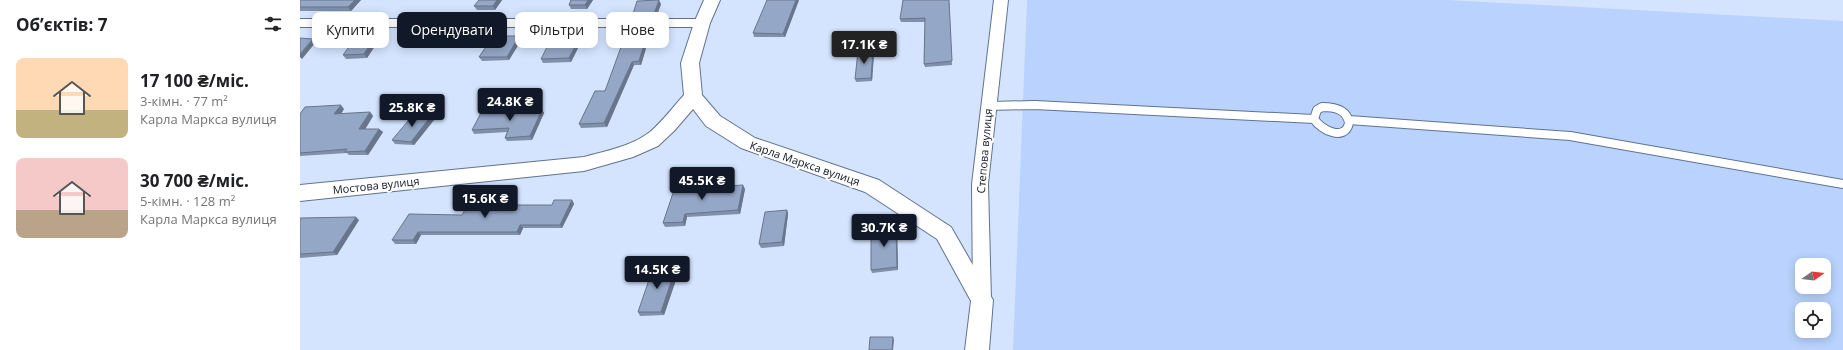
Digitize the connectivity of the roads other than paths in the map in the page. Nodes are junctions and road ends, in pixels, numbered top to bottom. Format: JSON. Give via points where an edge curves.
{"nodes":[{"id":1,"x":712,"y":0,"type":"edge"},
{"id":2,"x":1001,"y":0,"type":"edge"},
{"id":3,"x":300,"y":23,"type":"edge"},
{"id":4,"x":702,"y":23,"type":"junction"},
{"id":5,"x":693,"y":96,"type":"junction"},
{"id":6,"x":989,"y":106,"type":"junction"},
{"id":7,"x":1314,"y":119,"type":"junction"},
{"id":8,"x":1349,"y":120,"type":"junction"},
{"id":9,"x":1843,"y":184,"type":"edge"},
{"id":10,"x":300,"y":193,"type":"edge"},
{"id":11,"x":982,"y":300,"type":"junction"},
{"id":12,"x":978,"y":350,"type":"edge"}],
"edges":[{"from":1,"to":4,"type":"street"},
{"from":2,"to":6,"type":"street","name":"Степова вулиця"},
{"from":3,"to":4,"type":"street"},
{"from":4,"to":5,"type":"street","via":[[690,63]]},
{"from":5,"to":10,"type":"street","name":"Мостова вулиця","via":[[652,140],[619,154],[584,164]]},
{"from":5,"to":11,"type":"street","name":"Карла Маркса вулиця","via":[[713,121],[748,143],[872,186],[944,233]]},
{"from":6,"to":7,"type":"lane","via":[[1035,105]]},
{"from":6,"to":11,"type":"street","name":"Степова вулиця","via":[[980,184]]},
{"from":7,"to":8,"type":"lane","via":[[1317,110],[1329,107],[1342,111]]},
{"from":7,"to":8,"type":"lane","via":[[1321,128],[1335,132],[1346,129]]},
{"from":8,"to":9,"type":"lane","via":[[1570,136]]},
{"from":11,"to":12,"type":"street","name":"Степова вулиця"}]}
